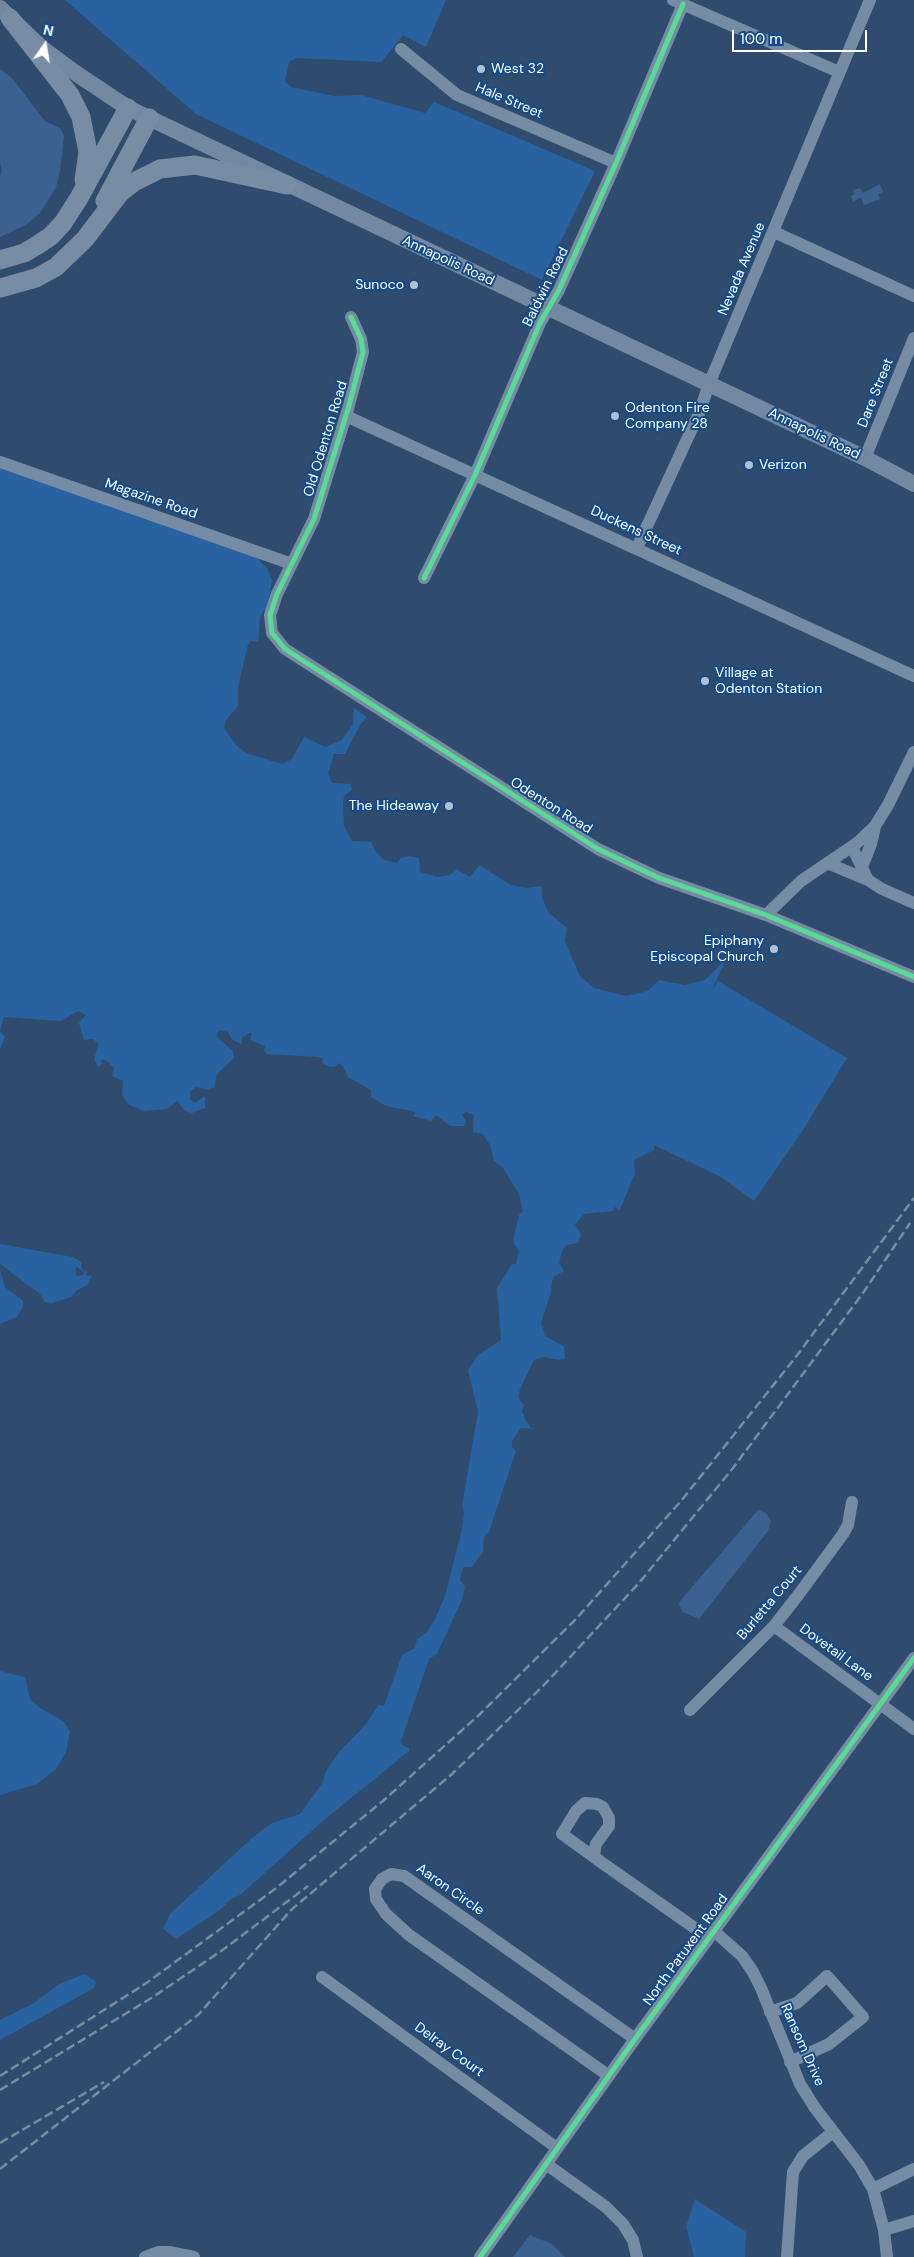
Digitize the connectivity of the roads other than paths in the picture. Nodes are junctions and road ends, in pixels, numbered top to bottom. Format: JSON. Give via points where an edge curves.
{"nodes":[{"id":1,"x":870,"y":0,"type":"edge"},
{"id":2,"x":678,"y":2,"type":"edge"},
{"id":3,"x":5,"y":13,"type":"edge"},
{"id":4,"x":401,"y":50,"type":"dead end"},
{"id":5,"x":839,"y":72,"type":"junction"},
{"id":6,"x":128,"y":108,"type":"junction"},
{"id":7,"x":149,"y":118,"type":"junction"},
{"id":8,"x":616,"y":163,"type":"junction"},
{"id":9,"x":287,"y":185,"type":"junction"},
{"id":10,"x":79,"y":198,"type":"junction"},
{"id":11,"x":774,"y":232,"type":"junction"},
{"id":12,"x":85,"y":239,"type":"junction"},
{"id":13,"x":0,"y":260,"type":"edge"},
{"id":14,"x":0,"y":288,"type":"edge"},
{"id":15,"x":914,"y":296,"type":"edge"},
{"id":16,"x":548,"y":307,"type":"junction"},
{"id":17,"x":351,"y":317,"type":"dead end"},
{"id":18,"x":914,"y":338,"type":"edge"},
{"id":19,"x":709,"y":384,"type":"junction"},
{"id":20,"x":346,"y":416,"type":"junction"},
{"id":21,"x":865,"y":458,"type":"junction"},
{"id":22,"x":0,"y":462,"type":"edge"},
{"id":23,"x":475,"y":475,"type":"junction"},
{"id":24,"x":914,"y":484,"type":"edge"},
{"id":25,"x":637,"y":548,"type":"junction"},
{"id":26,"x":292,"y":564,"type":"junction"},
{"id":27,"x":424,"y":578,"type":"dead end"},
{"id":28,"x":914,"y":676,"type":"edge"},
{"id":29,"x":914,"y":752,"type":"edge"},
{"id":30,"x":875,"y":826,"type":"junction"},
{"id":31,"x":852,"y":847,"type":"junction"},
{"id":32,"x":827,"y":863,"type":"junction"},
{"id":33,"x":862,"y":867,"type":"junction"},
{"id":34,"x":868,"y":880,"type":"junction"},
{"id":35,"x":914,"y":903,"type":"edge"},
{"id":36,"x":766,"y":915,"type":"junction"},
{"id":37,"x":914,"y":977,"type":"edge"},
{"id":38,"x":852,"y":1502,"type":"dead end"},
{"id":39,"x":774,"y":1626,"type":"junction"},
{"id":40,"x":914,"y":1658,"type":"edge"},
{"id":41,"x":880,"y":1705,"type":"junction"},
{"id":42,"x":690,"y":1710,"type":"dead end"},
{"id":43,"x":914,"y":1729,"type":"edge"},
{"id":44,"x":598,"y":1860,"type":"junction"},
{"id":45,"x":711,"y":1935,"type":"junction"},
{"id":46,"x":322,"y":1977,"type":"dead end"},
{"id":47,"x":770,"y":2012,"type":"junction"},
{"id":48,"x":635,"y":2039,"type":"junction"},
{"id":49,"x":790,"y":2062,"type":"junction"},
{"id":50,"x":609,"y":2076,"type":"junction"},
{"id":51,"x":833,"y":2132,"type":"junction"},
{"id":52,"x":557,"y":2148,"type":"junction"},
{"id":53,"x":546,"y":2164,"type":"junction"},
{"id":54,"x":914,"y":2169,"type":"edge"},
{"id":55,"x":873,"y":2189,"type":"junction"},
{"id":56,"x":914,"y":2221,"type":"edge"},
{"id":57,"x":884,"y":2230,"type":"junction"},
{"id":58,"x":145,"y":2257,"type":"edge"},
{"id":59,"x":194,"y":2257,"type":"edge"},
{"id":60,"x":480,"y":2257,"type":"edge"},
{"id":61,"x":637,"y":2257,"type":"edge"},
{"id":62,"x":787,"y":2257,"type":"edge"},
{"id":63,"x":887,"y":2257,"type":"edge"}],
"edges":[{"from":1,"to":5,"type":"street","name":"Nevada Avenue"},
{"from":2,"to":5,"type":"street"},
{"from":2,"to":8,"type":"street","name":"Baldwin Road"},
{"from":3,"to":6,"type":"main road","name":"Annapolis Road","via":[[74,72]]},
{"from":3,"to":10,"type":"highway","via":[[70,95],[81,117],[88,168]]},
{"from":4,"to":8,"type":"street","name":"Hale Street","via":[[457,95]]},
{"from":5,"to":11,"type":"street","name":"Nevada Avenue"},
{"from":6,"to":7,"type":"main road","name":"Annapolis Road"},
{"from":6,"to":10,"type":"highway"},
{"from":7,"to":9,"type":"main road","name":"Annapolis Road"},
{"from":7,"to":12,"type":"highway"},
{"from":8,"to":16,"type":"street","name":"Baldwin Road","via":[[559,290]]},
{"from":9,"to":12,"type":"highway","via":[[195,165],[160,169],[120,193]]},
{"from":9,"to":16,"type":"main road","name":"Annapolis Road"},
{"from":10,"to":13,"type":"highway","via":[[50,236],[24,253]]},
{"from":11,"to":15,"type":"street"},
{"from":11,"to":19,"type":"street","name":"Nevada Avenue"},
{"from":12,"to":14,"type":"highway","via":[[56,267],[36,278]]},
{"from":16,"to":19,"type":"main road","name":"Annapolis Road"},
{"from":16,"to":23,"type":"street","name":"Baldwin Road"},
{"from":17,"to":20,"type":"street","name":"Old Odenton Road","via":[[363,352]]},
{"from":18,"to":21,"type":"street","name":"Dare Street"},
{"from":19,"to":21,"type":"main road","name":"Annapolis Road"},
{"from":19,"to":25,"type":"street","name":"Nevada Avenue","via":[[700,411]]},
{"from":20,"to":23,"type":"street","name":"Duckens Street"},
{"from":20,"to":26,"type":"street","name":"Old Odenton Road","via":[[314,519]]},
{"from":21,"to":24,"type":"main road","name":"Annapolis Road"},
{"from":22,"to":26,"type":"street","name":"Magazine Road"},
{"from":23,"to":25,"type":"street","name":"Duckens Street"},
{"from":23,"to":27,"type":"street","name":"Baldwin Road"},
{"from":25,"to":28,"type":"street","name":"Duckens Street"},
{"from":26,"to":36,"type":"street","name":"Odenton Road","via":[[270,615],[272,632],[285,649],[598,849],[660,878]]},
{"from":29,"to":30,"type":"street"},
{"from":30,"to":31,"type":"street"},
{"from":30,"to":33,"type":"street"},
{"from":31,"to":32,"type":"street"},
{"from":31,"to":33,"type":"street"},
{"from":32,"to":34,"type":"street"},
{"from":32,"to":36,"type":"street","via":[[800,881]]},
{"from":33,"to":34,"type":"street"},
{"from":34,"to":35,"type":"street"},
{"from":36,"to":37,"type":"street","name":"Odenton Road"},
{"from":38,"to":39,"type":"street","name":"Burletta Court","via":[[843,1534]]},
{"from":39,"to":41,"type":"street","name":"Dovetail Lane"},
{"from":39,"to":42,"type":"street","name":"Burletta Court"},
{"from":40,"to":41,"type":"street","name":"North Patuxent Road"},
{"from":41,"to":43,"type":"street","name":"Dovetail Lane"},
{"from":41,"to":45,"type":"street","name":"North Patuxent Road"},
{"from":44,"to":44,"type":"street","name":"Ransom Drive","via":[[594,1849],[608,1826],[609,1818],[603,1807],[585,1803],[562,1834]]},
{"from":44,"to":45,"type":"street","name":"Ransom Drive"},
{"from":45,"to":47,"type":"street","name":"Ransom Drive","via":[[742,1956],[761,1988]]},
{"from":45,"to":48,"type":"street","name":"North Patuxent Road"},
{"from":46,"to":52,"type":"street","name":"Delray Court"},
{"from":47,"to":49,"type":"street","name":"Ransom Drive"},
{"from":47,"to":49,"type":"street","via":[[797,2004],[827,1976],[863,2017],[829,2044]]},
{"from":48,"to":50,"type":"street","name":"North Patuxent Road"},
{"from":48,"to":50,"type":"street","name":"Aaron Circle","via":[[404,1876],[391,1874],[382,1879],[375,1889],[376,1899],[402,1929]]},
{"from":49,"to":51,"type":"street","name":"Ransom Drive","via":[[800,2084]]},
{"from":50,"to":52,"type":"street","name":"North Patuxent Road"},
{"from":51,"to":55,"type":"street","name":"Ransom Drive"},
{"from":51,"to":62,"type":"street","via":[[803,2156],[793,2172]]},
{"from":52,"to":53,"type":"street","name":"North Patuxent Road"},
{"from":53,"to":60,"type":"street","name":"North Patuxent Road"},
{"from":53,"to":61,"type":"street","via":[[606,2207],[623,2224],[633,2240]]},
{"from":54,"to":55,"type":"street"},
{"from":55,"to":57,"type":"street","name":"Ransom Drive"},
{"from":56,"to":57,"type":"street"},
{"from":57,"to":63,"type":"street","name":"Ransom Drive"},
{"from":58,"to":59,"type":"street","via":[[158,2252]]}]}
